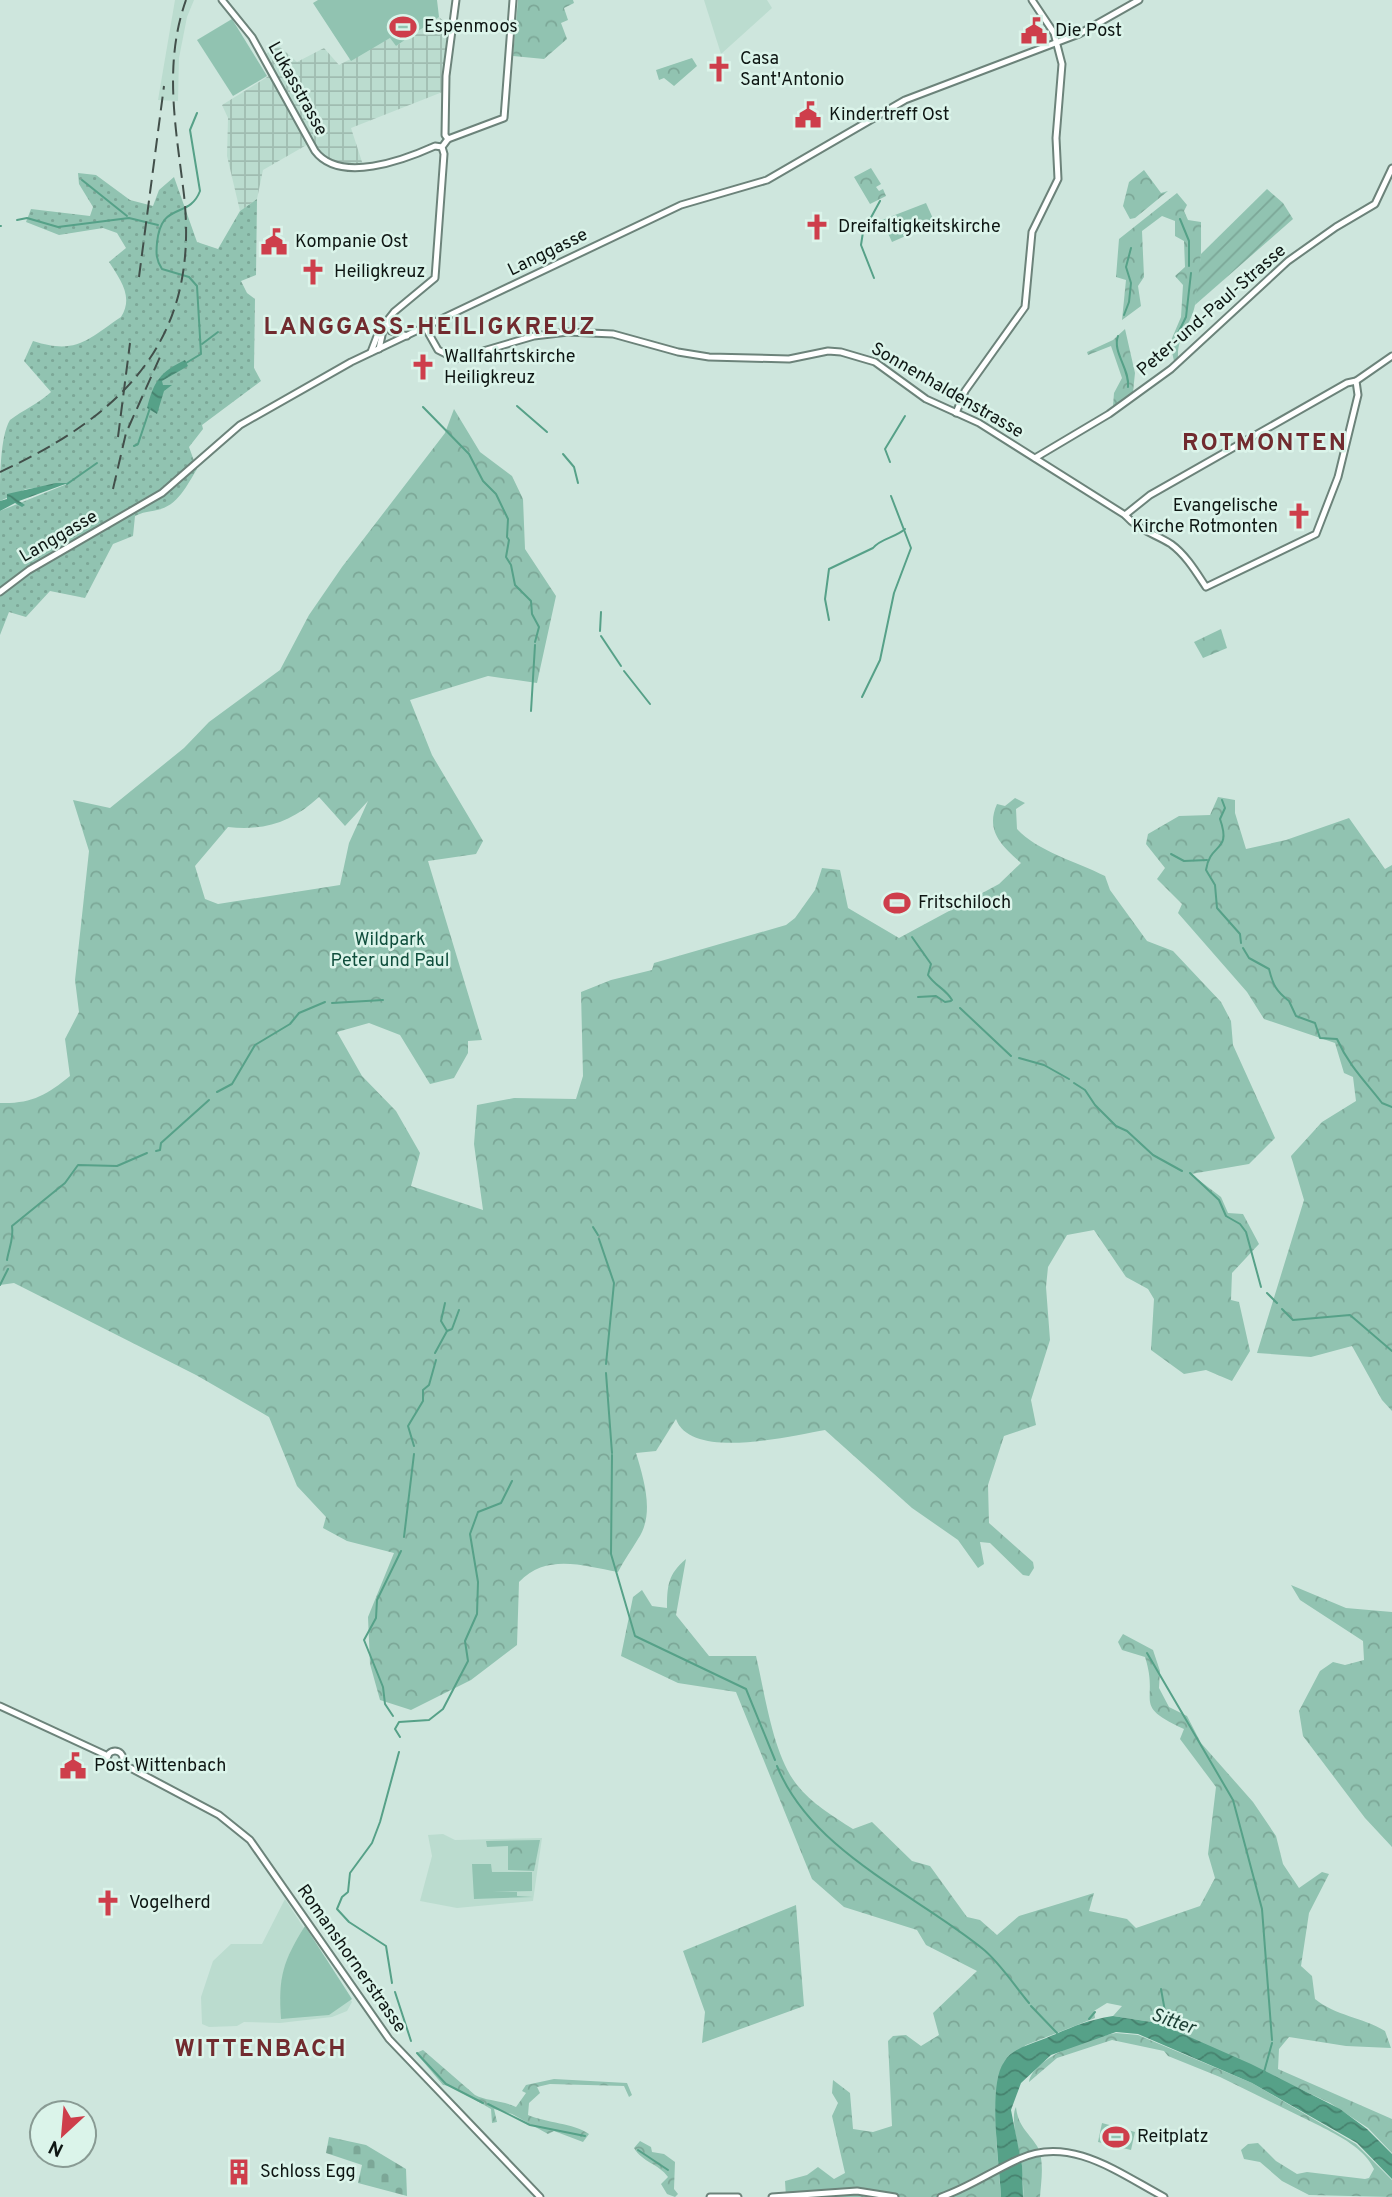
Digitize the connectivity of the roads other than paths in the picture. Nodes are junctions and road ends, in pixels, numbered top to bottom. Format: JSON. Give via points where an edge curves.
{"nodes":[{"id":1,"x":222,"y":0,"type":"edge"},
{"id":2,"x":456,"y":0,"type":"edge"},
{"id":3,"x":513,"y":0,"type":"edge"},
{"id":4,"x":1032,"y":0,"type":"edge"},
{"id":5,"x":1139,"y":0,"type":"edge"},
{"id":6,"x":1057,"y":43,"type":"junction"},
{"id":7,"x":448,"y":139,"type":"junction"},
{"id":8,"x":442,"y":147,"type":"junction"},
{"id":9,"x":1392,"y":168,"type":"edge"},
{"id":10,"x":386,"y":324,"type":"junction"},
{"id":11,"x":425,"y":327,"type":"junction"},
{"id":12,"x":407,"y":336,"type":"junction"},
{"id":13,"x":379,"y":349,"type":"junction"},
{"id":14,"x":371,"y":352,"type":"junction"},
{"id":15,"x":1392,"y":355,"type":"edge"},
{"id":16,"x":1356,"y":382,"type":"junction"},
{"id":17,"x":956,"y":413,"type":"junction"},
{"id":18,"x":1035,"y":458,"type":"junction"},
{"id":19,"x":1125,"y":515,"type":"junction"},
{"id":20,"x":0,"y":592,"type":"edge"},
{"id":21,"x":0,"y":1706,"type":"edge"},
{"id":22,"x":108,"y":1756,"type":"junction"},
{"id":23,"x":121,"y":1763,"type":"junction"},
{"id":24,"x":540,"y":2197,"type":"edge"},
{"id":25,"x":710,"y":2197,"type":"edge"},
{"id":26,"x":738,"y":2197,"type":"edge"},
{"id":27,"x":772,"y":2197,"type":"edge"},
{"id":28,"x":895,"y":2197,"type":"edge"},
{"id":29,"x":941,"y":2197,"type":"edge"},
{"id":30,"x":1164,"y":2197,"type":"edge"}],
"edges":[{"from":1,"to":8,"type":"street","name":"Lukasstrasse","via":[[252,37],[324,162],[341,167],[393,163]]},
{"from":2,"to":7,"type":"street","via":[[446,76]]},
{"from":3,"to":7,"type":"street","via":[[504,118]]},
{"from":4,"to":6,"type":"street"},
{"from":5,"to":6,"type":"street","name":"Langgasse"},
{"from":6,"to":11,"type":"street","name":"Langgasse","via":[[913,96],[767,180],[681,205]]},
{"from":6,"to":17,"type":"street","via":[[1063,70],[1056,138],[1058,179],[1032,232],[1025,307],[965,390]]},
{"from":7,"to":8,"type":"street"},
{"from":8,"to":10,"type":"street","via":[[435,281],[404,303]]},
{"from":9,"to":18,"type":"street","name":"Peter-und-Paul-Strasse","via":[[1372,207],[1298,253],[1171,369],[1109,414]]},
{"from":10,"to":12,"type":"street","via":[[391,331]]},
{"from":10,"to":13,"type":"street"},
{"from":10,"to":14,"type":"street","via":[[374,338]]},
{"from":11,"to":12,"type":"street","name":"Langgasse"},
{"from":11,"to":17,"type":"street","name":"Sonnenhaldenstrasse","via":[[438,350],[456,359],[534,336],[568,332],[608,333],[709,357],[789,359],[836,351],[875,362],[909,389]]},
{"from":12,"to":13,"type":"street","name":"Langgasse"},
{"from":13,"to":14,"type":"street","name":"Langgasse"},
{"from":14,"to":20,"type":"street","name":"Langgasse","via":[[240,425],[162,493],[29,570]]},
{"from":15,"to":16,"type":"street"},
{"from":16,"to":19,"type":"street","via":[[1182,476]]},
{"from":16,"to":19,"type":"street","name":"Sonnenhaldenstrasse","via":[[1358,395],[1316,534],[1206,587],[1180,552]]},
{"from":17,"to":18,"type":"street","name":"Sonnenhaldenstrasse"},
{"from":18,"to":19,"type":"street","name":"Sonnenhaldenstrasse"},
{"from":21,"to":22,"type":"street"},
{"from":22,"to":23,"type":"street","via":[[112,1765]]},
{"from":22,"to":23,"type":"street","via":[[113,1751],[120,1753]]},
{"from":23,"to":24,"type":"street","name":"Romanshornerstrasse","via":[[219,1815],[250,1840],[389,2039]]},
{"from":25,"to":26,"type":"street"},
{"from":27,"to":28,"type":"street","via":[[857,2191]]},
{"from":29,"to":30,"type":"street","via":[[1037,2152],[1059,2150],[1080,2155]]}]}
